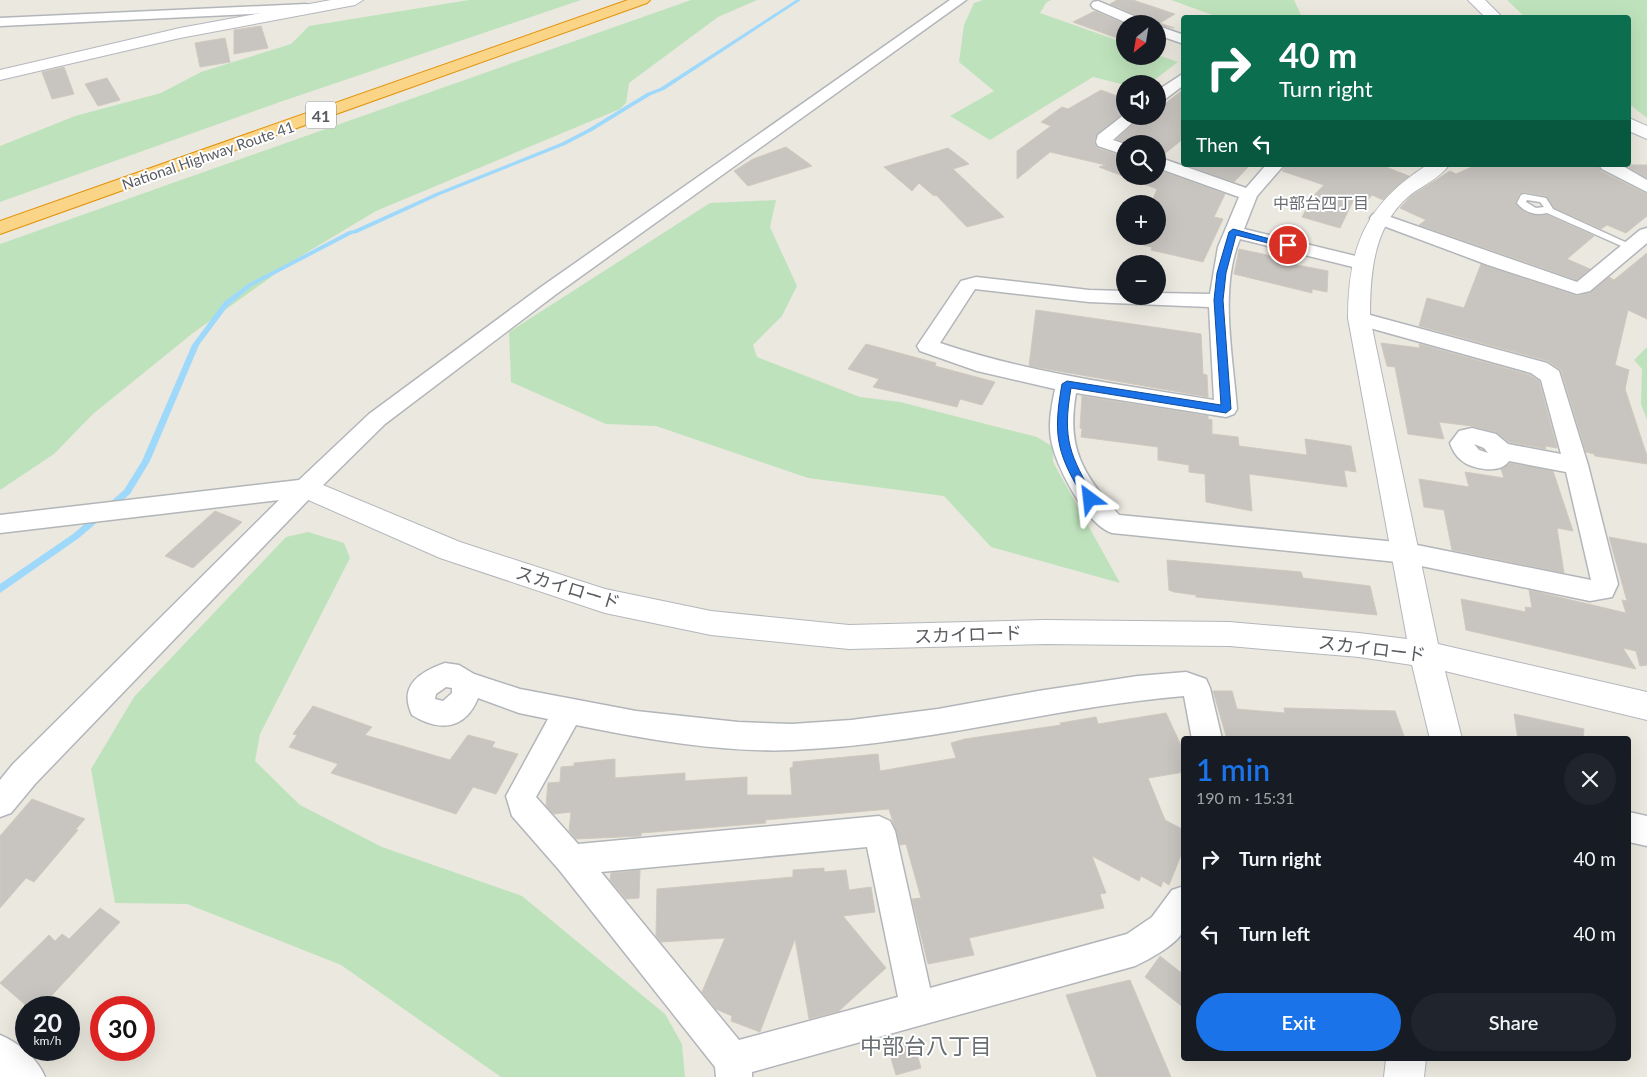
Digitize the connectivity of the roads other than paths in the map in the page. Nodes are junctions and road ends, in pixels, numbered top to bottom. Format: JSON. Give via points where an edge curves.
{"nodes":[{"id":1,"x":355,"y":0,"type":"edge"},
{"id":2,"x":616,"y":0,"type":"edge"},
{"id":3,"x":632,"y":0,"type":"edge"},
{"id":4,"x":642,"y":0,"type":"edge"},
{"id":5,"x":959,"y":0,"type":"edge"},
{"id":6,"x":1476,"y":0,"type":"edge"},
{"id":7,"x":1096,"y":2,"type":"edge"},
{"id":8,"x":306,"y":8,"type":"junction"},
{"id":9,"x":1123,"y":15,"type":"edge"},
{"id":10,"x":1493,"y":15,"type":"edge"},
{"id":11,"x":0,"y":22,"type":"edge"},
{"id":12,"x":1166,"y":33,"type":"edge"},
{"id":13,"x":1181,"y":39,"type":"edge"},
{"id":14,"x":0,"y":75,"type":"edge"},
{"id":15,"x":1181,"y":81,"type":"edge"},
{"id":16,"x":386,"y":86,"type":"junction"},
{"id":17,"x":1166,"y":96,"type":"edge"},
{"id":18,"x":1631,"y":124,"type":"edge"},
{"id":19,"x":1121,"y":125,"type":"edge"},
{"id":20,"x":1647,"y":134,"type":"edge"},
{"id":21,"x":1116,"y":147,"type":"edge"},
{"id":22,"x":1166,"y":165,"type":"edge"},
{"id":23,"x":1273,"y":167,"type":"edge"},
{"id":24,"x":1437,"y":167,"type":"edge"},
{"id":25,"x":1612,"y":167,"type":"edge"},
{"id":26,"x":1647,"y":187,"type":"edge"},
{"id":27,"x":1249,"y":195,"type":"junction"},
{"id":28,"x":1548,"y":210,"type":"dead end"},
{"id":29,"x":1379,"y":218,"type":"junction"},
{"id":30,"x":0,"y":223,"type":"edge"},
{"id":31,"x":0,"y":228,"type":"edge"},
{"id":32,"x":1233,"y":232,"type":"junction"},
{"id":33,"x":1647,"y":234,"type":"edge"},
{"id":34,"x":1632,"y":247,"type":"junction"},
{"id":35,"x":1361,"y":263,"type":"junction"},
{"id":36,"x":1219,"y":300,"type":"junction"},
{"id":37,"x":1359,"y":318,"type":"junction"},
{"id":38,"x":1067,"y":384,"type":"junction"},
{"id":39,"x":1500,"y":451,"type":"dead end"},
{"id":40,"x":1576,"y":465,"type":"junction"},
{"id":41,"x":306,"y":488,"type":"junction"},
{"id":42,"x":0,"y":524,"type":"edge"},
{"id":43,"x":1407,"y":553,"type":"junction"},
{"id":44,"x":1425,"y":654,"type":"junction"},
{"id":45,"x":467,"y":686,"type":"dead end"},
{"id":46,"x":1647,"y":706,"type":"edge"},
{"id":47,"x":568,"y":711,"type":"junction"},
{"id":48,"x":1206,"y":736,"type":"edge"},
{"id":49,"x":1445,"y":736,"type":"edge"},
{"id":50,"x":0,"y":804,"type":"edge"},
{"id":51,"x":1631,"y":827,"type":"edge"},
{"id":52,"x":1647,"y":831,"type":"edge"},
{"id":53,"x":572,"y":860,"type":"junction"},
{"id":54,"x":1181,"y":906,"type":"edge"},
{"id":55,"x":918,"y":1010,"type":"junction"},
{"id":56,"x":0,"y":1053,"type":"edge"},
{"id":57,"x":1406,"y":1061,"type":"edge"},
{"id":58,"x":733,"y":1068,"type":"edge"},
{"id":59,"x":27,"y":1077,"type":"edge"},
{"id":60,"x":1404,"y":1077,"type":"edge"}],
"edges":[{"from":1,"to":8,"type":"street"},
{"from":2,"to":16,"type":"highway","number":"41"},
{"from":3,"to":16,"type":"highway","name":"National Highway Route 41","number":"41"},
{"from":4,"to":31,"type":"highway","name":"National Highway Route 41","number":"41"},
{"from":5,"to":41,"type":"street","via":[[548,291],[417,388],[377,420]]},
{"from":6,"to":10,"type":"street"},
{"from":7,"to":9,"type":"street"},
{"from":8,"to":11,"type":"street"},
{"from":8,"to":14,"type":"street","via":[[180,33]]},
{"from":12,"to":13,"type":"street"},
{"from":15,"to":17,"type":"street"},
{"from":16,"to":30,"type":"highway","name":"National Highway Route 41","number":"41"},
{"from":18,"to":20,"type":"street"},
{"from":19,"to":21,"type":"street","via":[[1104,139],[1104,142]]},
{"from":22,"to":27,"type":"street"},
{"from":23,"to":27,"type":"street"},
{"from":24,"to":29,"type":"street","via":[[1394,199]]},
{"from":25,"to":26,"type":"street"},
{"from":27,"to":32,"type":"street"},
{"from":28,"to":34,"type":"lane"},
{"from":29,"to":34,"type":"street","via":[[1577,288]]},
{"from":29,"to":35,"type":"street"},
{"from":32,"to":35,"type":"street"},
{"from":32,"to":36,"type":"street","via":[[1222,273]]},
{"from":33,"to":34,"type":"street"},
{"from":35,"to":37,"type":"street"},
{"from":36,"to":38,"type":"street","via":[[1226,409]]},
{"from":36,"to":38,"type":"street","via":[[1089,296],[976,283],[968,285],[927,346],[985,366]]},
{"from":37,"to":40,"type":"street","via":[[1459,344],[1547,372],[1551,376]]},
{"from":37,"to":43,"type":"street"},
{"from":38,"to":43,"type":"street","via":[[1062,410],[1062,437],[1072,470],[1090,499],[1112,524]]},
{"from":39,"to":40,"type":"street"},
{"from":40,"to":43,"type":"street","via":[[1605,584],[1603,590],[1590,591]]},
{"from":41,"to":42,"type":"street"},
{"from":41,"to":44,"type":"street","name":"スカイロード","via":[[450,550],[605,601],[711,623],[849,637],[1045,632],[1229,634]]},
{"from":41,"to":50,"type":"street","via":[[24,774]]},
{"from":43,"to":44,"type":"street"},
{"from":44,"to":46,"type":"street","name":"スカイロード"},
{"from":44,"to":49,"type":"street"},
{"from":45,"to":47,"type":"street","via":[[479,686],[519,701]]},
{"from":47,"to":48,"type":"street","via":[[686,731],[792,737],[938,722],[1038,703],[1186,684],[1196,688]]},
{"from":47,"to":53,"type":"street","via":[[521,796],[523,806]]},
{"from":51,"to":52,"type":"street"},
{"from":53,"to":55,"type":"street","via":[[879,832]]},
{"from":53,"to":58,"type":"street"},
{"from":54,"to":55,"type":"street","via":[[1164,929],[1135,949]]},
{"from":55,"to":58,"type":"street"},
{"from":56,"to":59,"type":"street"},
{"from":57,"to":60,"type":"street"}]}
